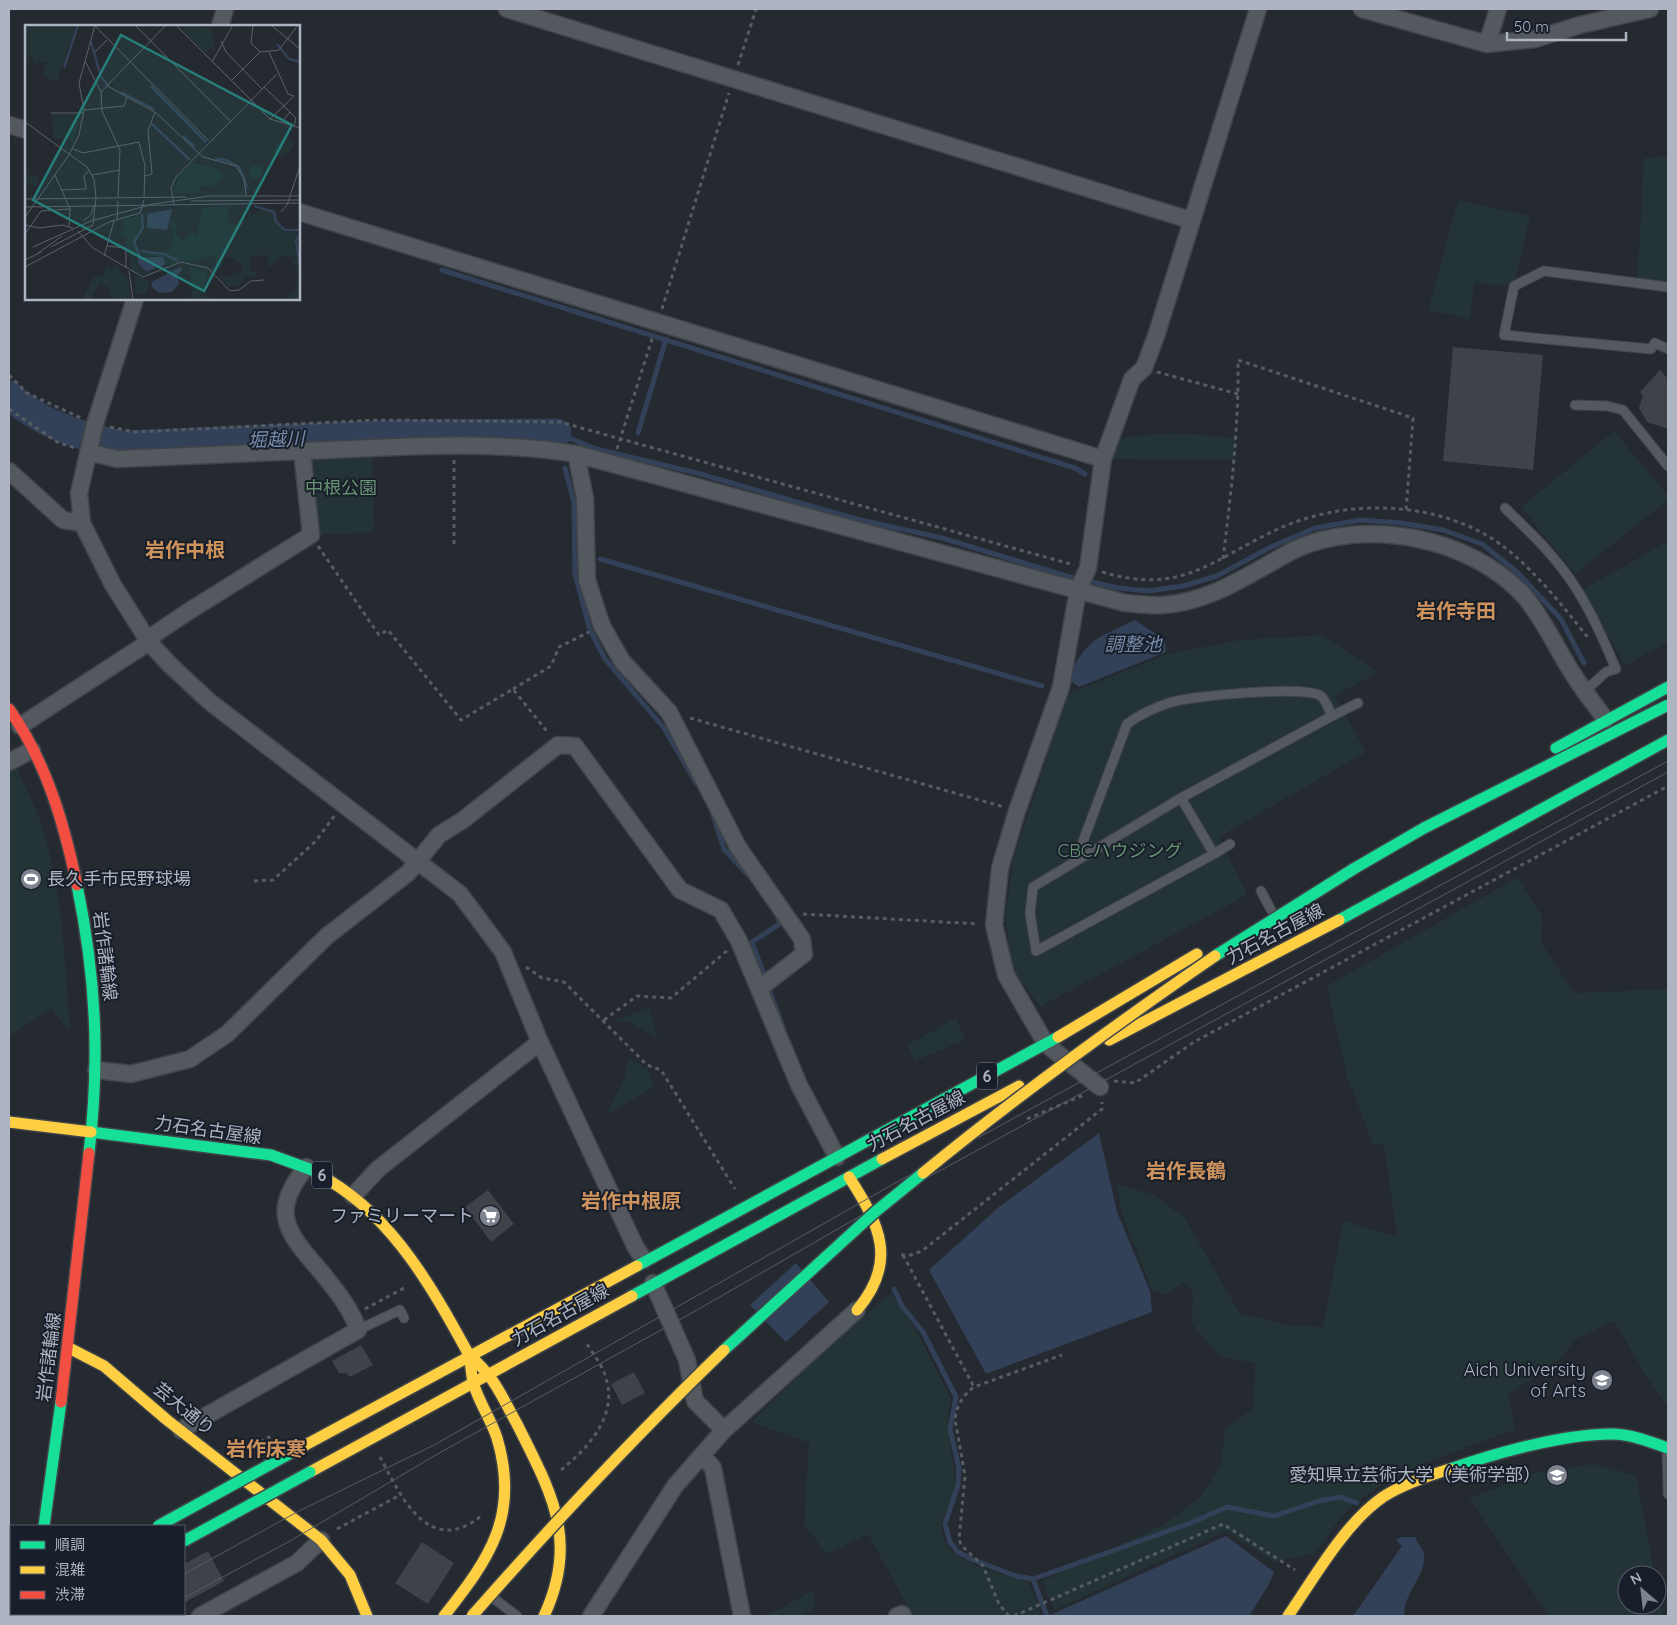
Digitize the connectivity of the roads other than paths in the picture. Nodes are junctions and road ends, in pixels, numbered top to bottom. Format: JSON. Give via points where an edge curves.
{"nodes":[{"id":1,"x":225,"y":9,"type":"edge"},
{"id":2,"x":507,"y":9,"type":"edge"},
{"id":3,"x":1258,"y":9,"type":"edge"},
{"id":4,"x":1362,"y":9,"type":"edge"},
{"id":5,"x":1498,"y":9,"type":"edge"},
{"id":6,"x":1584,"y":9,"type":"edge"},
{"id":7,"x":1650,"y":9,"type":"edge"},
{"id":8,"x":220,"y":25,"type":"edge"},
{"id":9,"x":1580,"y":25,"type":"junction"},
{"id":10,"x":1487,"y":44,"type":"junction"},
{"id":11,"x":9,"y":125,"type":"edge"},
{"id":12,"x":25,"y":130,"type":"edge"},
{"id":13,"x":300,"y":212,"type":"edge"},
{"id":14,"x":1190,"y":220,"type":"junction"},
{"id":15,"x":1668,"y":287,"type":"edge"},
{"id":16,"x":135,"y":300,"type":"edge"},
{"id":17,"x":1668,"y":349,"type":"edge"},
{"id":18,"x":1575,"y":405,"type":"dead end"},
{"id":19,"x":302,"y":451,"type":"junction"},
{"id":20,"x":88,"y":452,"type":"junction"},
{"id":21,"x":576,"y":454,"type":"junction"},
{"id":22,"x":1103,"y":459,"type":"junction"},
{"id":23,"x":1668,"y":466,"type":"edge"},
{"id":24,"x":9,"y":471,"type":"edge"},
{"id":25,"x":1505,"y":508,"type":"dead end"},
{"id":26,"x":82,"y":523,"type":"junction"},
{"id":27,"x":1078,"y":590,"type":"junction"},
{"id":28,"x":149,"y":642,"type":"junction"},
{"id":29,"x":1668,"y":687,"type":"edge"},
{"id":30,"x":1585,"y":691,"type":"junction"},
{"id":31,"x":1358,"y":703,"type":"dead end"},
{"id":32,"x":1668,"y":705,"type":"edge"},
{"id":33,"x":9,"y":709,"type":"edge"},
{"id":34,"x":1332,"y":716,"type":"junction"},
{"id":35,"x":1606,"y":720,"type":"junction"},
{"id":36,"x":20,"y":726,"type":"junction"},
{"id":37,"x":1668,"y":740,"type":"edge"},
{"id":38,"x":32,"y":750,"type":"junction"},
{"id":39,"x":9,"y":762,"type":"edge"},
{"id":40,"x":1181,"y":798,"type":"junction"},
{"id":41,"x":1230,"y":844,"type":"dead end"},
{"id":42,"x":1214,"y":854,"type":"junction"},
{"id":43,"x":1076,"y":860,"type":"junction"},
{"id":44,"x":418,"y":863,"type":"junction"},
{"id":45,"x":1261,"y":891,"type":"dead end"},
{"id":46,"x":1271,"y":910,"type":"junction"},
{"id":47,"x":1229,"y":964,"type":"dead end"},
{"id":48,"x":761,"y":988,"type":"junction"},
{"id":49,"x":540,"y":1042,"type":"junction"},
{"id":50,"x":1046,"y":1044,"type":"junction"},
{"id":51,"x":1102,"y":1052,"type":"dead end"},
{"id":52,"x":1086,"y":1064,"type":"dead end"},
{"id":53,"x":1069,"y":1069,"type":"junction"},
{"id":54,"x":96,"y":1070,"type":"junction"},
{"id":55,"x":1100,"y":1087,"type":"road end"},
{"id":56,"x":9,"y":1122,"type":"edge"},
{"id":57,"x":91,"y":1132,"type":"junction"},
{"id":58,"x":837,"y":1157,"type":"junction"},
{"id":59,"x":306,"y":1167,"type":"junction"},
{"id":60,"x":849,"y":1177,"type":"junction"},
{"id":61,"x":353,"y":1196,"type":"junction"},
{"id":62,"x":884,"y":1224,"type":"dead end"},
{"id":63,"x":869,"y":1237,"type":"dead end"},
{"id":64,"x":644,"y":1260,"type":"junction"},
{"id":65,"x":653,"y":1284,"type":"junction"},
{"id":66,"x":857,"y":1310,"type":"joint"},
{"id":67,"x":404,"y":1318,"type":"dead end"},
{"id":68,"x":356,"y":1323,"type":"junction"},
{"id":69,"x":69,"y":1348,"type":"junction"},
{"id":70,"x":470,"y":1355,"type":"junction"},
{"id":71,"x":490,"y":1373,"type":"junction"},
{"id":72,"x":473,"y":1382,"type":"junction"},
{"id":73,"x":704,"y":1386,"type":"dead end"},
{"id":74,"x":684,"y":1406,"type":"dead end"},
{"id":75,"x":181,"y":1430,"type":"junction"},
{"id":76,"x":724,"y":1430,"type":"junction"},
{"id":77,"x":1668,"y":1448,"type":"edge"},
{"id":78,"x":702,"y":1455,"type":"junction"},
{"id":79,"x":1668,"y":1494,"type":"edge"},
{"id":80,"x":44,"y":1525,"type":"edge"},
{"id":81,"x":160,"y":1525,"type":"edge"},
{"id":82,"x":568,"y":1529,"type":"dead end"},
{"id":83,"x":185,"y":1540,"type":"edge"},
{"id":84,"x":322,"y":1540,"type":"junction"},
{"id":85,"x":548,"y":1551,"type":"dead end"},
{"id":86,"x":472,"y":1582,"type":"junction"},
{"id":87,"x":509,"y":1595,"type":"dead end"},
{"id":88,"x":200,"y":1616,"type":"edge"},
{"id":89,"x":367,"y":1616,"type":"edge"},
{"id":90,"x":444,"y":1616,"type":"edge"},
{"id":91,"x":472,"y":1616,"type":"edge"},
{"id":92,"x":490,"y":1616,"type":"edge"},
{"id":93,"x":516,"y":1616,"type":"edge"},
{"id":94,"x":544,"y":1616,"type":"edge"},
{"id":95,"x":591,"y":1616,"type":"edge"},
{"id":96,"x":742,"y":1616,"type":"edge"},
{"id":97,"x":897,"y":1616,"type":"edge"},
{"id":98,"x":903,"y":1616,"type":"edge"},
{"id":99,"x":1288,"y":1616,"type":"edge"}],
"edges":[{"from":1,"to":8,"type":"street"},
{"from":2,"to":14,"type":"street"},
{"from":3,"to":14,"type":"street"},
{"from":4,"to":10,"type":"street"},
{"from":5,"to":10,"type":"street"},
{"from":6,"to":9,"type":"street"},
{"from":7,"to":9,"type":"street"},
{"from":9,"to":10,"type":"street","via":[[1535,38]]},
{"from":11,"to":12,"type":"street"},
{"from":13,"to":22,"type":"street"},
{"from":14,"to":22,"type":"street","via":[[1156,336],[1144,368],[1132,379]]},
{"from":15,"to":17,"type":"lane","via":[[1544,271],[1514,286],[1504,335],[1651,349],[1655,344]]},
{"from":16,"to":20,"type":"street"},
{"from":18,"to":23,"type":"lane","via":[[1624,410]]},
{"from":19,"to":20,"type":"street","via":[[117,459]]},
{"from":19,"to":21,"type":"street","via":[[454,446],[547,449]]},
{"from":19,"to":28,"type":"street","via":[[311,535],[186,613],[155,634]]},
{"from":20,"to":26,"type":"street","via":[[79,493]]},
{"from":21,"to":27,"type":"street"},
{"from":21,"to":48,"type":"street","via":[[585,498],[587,580],[602,626],[622,661],[669,712],[738,847],[802,939],[804,954]]},
{"from":22,"to":27,"type":"street","via":[[1088,568]]},
{"from":24,"to":26,"type":"street","via":[[63,520]]},
{"from":25,"to":30,"type":"lane","via":[[1552,555],[1578,590],[1601,634],[1616,669],[1606,672]]},
{"from":26,"to":28,"type":"street","via":[[113,585]]},
{"from":27,"to":30,"type":"street","via":[[1125,603],[1162,605],[1227,588],[1296,550],[1325,539],[1360,533],[1415,538],[1455,550],[1480,563],[1523,595],[1542,619]]},
{"from":27,"to":50,"type":"street","via":[[1061,687],[1000,868],[994,925],[1006,975]]},
{"from":28,"to":36,"type":"street"},
{"from":28,"to":44,"type":"street","via":[[210,702]]},
{"from":29,"to":35,"type":"main road","name":"力石名古屋線","number":"6"},
{"from":30,"to":35,"type":"street"},
{"from":31,"to":34,"type":"lane"},
{"from":32,"to":91,"type":"main road","bridge":true,"via":[[1476,800],[1335,879],[1190,973],[1029,1089],[880,1209],[731,1342],[590,1486]]},
{"from":33,"to":36,"type":"main road","name":"岩作諸輪線"},
{"from":34,"to":40,"type":"lane"},
{"from":34,"to":43,"type":"lane","via":[[1320,695],[1267,690],[1173,702],[1138,716],[1127,724]]},
{"from":35,"to":46,"type":"main road","name":"力石名古屋線","number":"6"},
{"from":36,"to":38,"type":"main road","name":"岩作諸輪線"},
{"from":37,"to":53,"type":"main road","name":"力石名古屋線","number":"6"},
{"from":38,"to":39,"type":"street"},
{"from":38,"to":54,"type":"main road","name":"岩作諸輪線","via":[[60,815],[78,889],[96,1026]]},
{"from":40,"to":42,"type":"lane"},
{"from":40,"to":43,"type":"lane"},
{"from":41,"to":42,"type":"lane"},
{"from":42,"to":43,"type":"lane","via":[[1036,951],[1030,913],[1033,887]]},
{"from":44,"to":48,"type":"street","via":[[439,835],[463,820],[558,745],[575,746],[680,890],[721,910]]},
{"from":44,"to":49,"type":"street","via":[[460,894],[503,952]]},
{"from":44,"to":54,"type":"street","via":[[308,953],[227,1034],[190,1060],[131,1074]]},
{"from":45,"to":46,"type":"lane"},
{"from":46,"to":50,"type":"main road","name":"力石名古屋線","number":"6"},
{"from":47,"to":51,"type":"main road"},
{"from":48,"to":58,"type":"street","via":[[799,1085]]},
{"from":49,"to":61,"type":"street","via":[[378,1169]]},
{"from":49,"to":64,"type":"street"},
{"from":50,"to":53,"type":"street"},
{"from":50,"to":58,"type":"main road","name":"力石名古屋線","number":"6"},
{"from":52,"to":53,"type":"main road"},
{"from":53,"to":55,"type":"street"},
{"from":53,"to":60,"type":"main road","name":"力石名古屋線","number":"6"},
{"from":54,"to":57,"type":"main road","name":"岩作諸輪線"},
{"from":56,"to":57,"type":"main road"},
{"from":57,"to":59,"type":"main road","name":"力石名古屋線","number":"6","via":[[278,1157]]},
{"from":57,"to":69,"type":"main road","name":"岩作諸輪線"},
{"from":58,"to":64,"type":"main road","name":"力石名古屋線","number":"6"},
{"from":59,"to":61,"type":"main road","name":"力石名古屋線","number":"6"},
{"from":59,"to":68,"type":"street","via":[[294,1182],[286,1206],[290,1231]]},
{"from":60,"to":65,"type":"main road","name":"力石名古屋線","number":"6"},
{"from":60,"to":66,"type":"main road","via":[[860,1194],[883,1250],[879,1277],[872,1293]]},
{"from":61,"to":70,"type":"main road","name":"力石名古屋線","number":"6","via":[[377,1218],[414,1262]]},
{"from":62,"to":63,"type":"main road"},
{"from":64,"to":70,"type":"main road","name":"力石名古屋線","number":"6"},
{"from":65,"to":71,"type":"main road","name":"力石名古屋線","number":"6"},
{"from":65,"to":76,"type":"street","via":[[687,1360],[695,1401]]},
{"from":66,"to":76,"type":"street"},
{"from":67,"to":68,"type":"lane","via":[[400,1310]]},
{"from":68,"to":75,"type":"street"},
{"from":69,"to":75,"type":"main road","name":"芸大通り","via":[[104,1366]]},
{"from":69,"to":80,"type":"main road","name":"岩作諸輪線"},
{"from":70,"to":71,"type":"main road"},
{"from":70,"to":72,"type":"main road"},
{"from":70,"to":81,"type":"main road","name":"力石名古屋線","number":"6","bridge":true},
{"from":71,"to":72,"type":"main road","name":"力石名古屋線","number":"6"},
{"from":71,"to":94,"type":"main road","via":[[538,1465],[559,1522],[560,1571]]},
{"from":72,"to":83,"type":"main road","name":"力石名古屋線","number":"6","bridge":true},
{"from":72,"to":86,"type":"main road","via":[[498,1439],[506,1481],[501,1524],[491,1550]]},
{"from":73,"to":74,"type":"main road"},
{"from":75,"to":84,"type":"main road","name":"芸大通り"},
{"from":76,"to":78,"type":"street"},
{"from":77,"to":79,"type":"lane"},
{"from":77,"to":99,"type":"main road","via":[[1635,1438],[1595,1435],[1519,1450],[1415,1481],[1383,1496],[1357,1521]]},
{"from":78,"to":95,"type":"street","via":[[675,1486]]},
{"from":78,"to":96,"type":"street","via":[[713,1468]]},
{"from":82,"to":85,"type":"main road"},
{"from":84,"to":88,"type":"street","via":[[297,1563]]},
{"from":84,"to":89,"type":"main road","name":"芸大通り","via":[[350,1575]]},
{"from":86,"to":90,"type":"main road"},
{"from":86,"to":93,"type":"lane"},
{"from":87,"to":92,"type":"main road"},
{"from":97,"to":98,"type":"street"}]}
